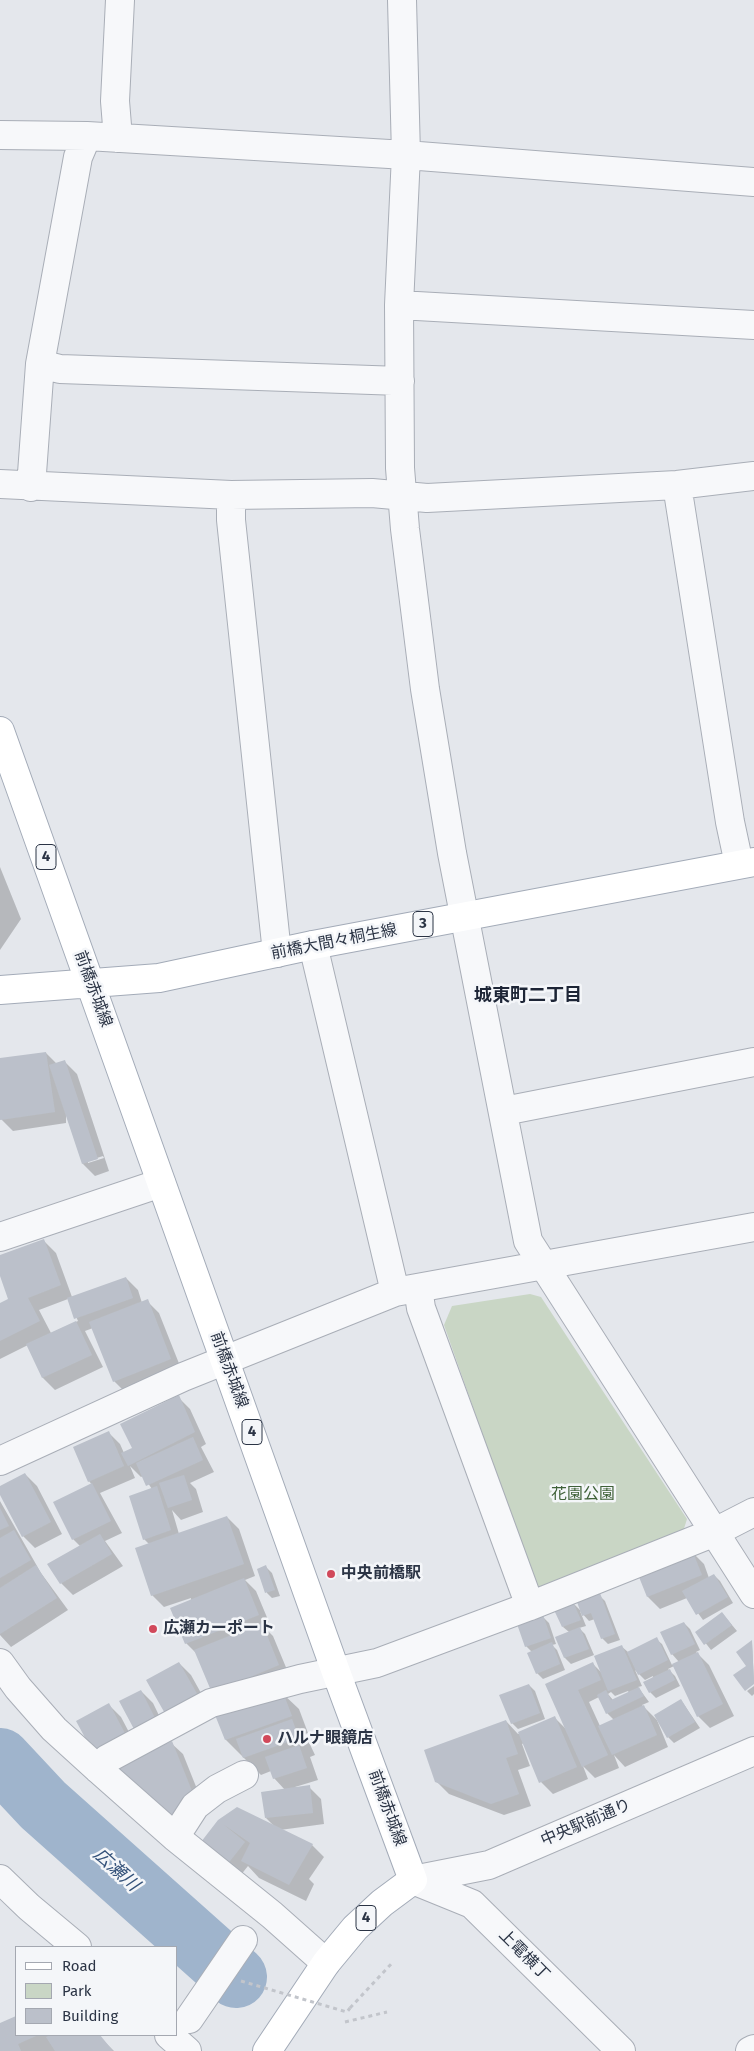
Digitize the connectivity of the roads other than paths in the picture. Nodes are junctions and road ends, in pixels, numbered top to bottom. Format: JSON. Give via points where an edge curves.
{"nodes":[{"id":1,"x":120,"y":0,"type":"edge"},
{"id":2,"x":402,"y":0,"type":"edge"},
{"id":3,"x":0,"y":135,"type":"edge"},
{"id":4,"x":87,"y":136,"type":"junction"},
{"id":5,"x":118,"y":138,"type":"junction"},
{"id":6,"x":406,"y":155,"type":"junction"},
{"id":7,"x":754,"y":182,"type":"edge"},
{"id":8,"x":399,"y":305,"type":"junction"},
{"id":9,"x":754,"y":325,"type":"edge"},
{"id":10,"x":40,"y":364,"type":"junction"},
{"id":11,"x":400,"y":381,"type":"junction"},
{"id":12,"x":754,"y":476,"type":"edge"},
{"id":13,"x":0,"y":484,"type":"edge"},
{"id":14,"x":677,"y":485,"type":"junction"},
{"id":15,"x":31,"y":487,"type":"junction"},
{"id":16,"x":231,"y":496,"type":"junction"},
{"id":17,"x":403,"y":496,"type":"junction"},
{"id":18,"x":0,"y":731,"type":"edge"},
{"id":19,"x":746,"y":863,"type":"edge"},
{"id":20,"x":466,"y":916,"type":"junction"},
{"id":21,"x":313,"y":945,"type":"junction"},
{"id":22,"x":277,"y":953,"type":"junction"},
{"id":23,"x":92,"y":984,"type":"junction"},
{"id":24,"x":0,"y":990,"type":"edge"},
{"id":25,"x":754,"y":1062,"type":"edge"},
{"id":26,"x":504,"y":1111,"type":"junction"},
{"id":27,"x":161,"y":1183,"type":"junction"},
{"id":28,"x":754,"y":1228,"type":"edge"},
{"id":29,"x":0,"y":1237,"type":"edge"},
{"id":30,"x":541,"y":1265,"type":"junction"},
{"id":31,"x":407,"y":1290,"type":"junction"},
{"id":32,"x":226,"y":1360,"type":"junction"},
{"id":33,"x":0,"y":1461,"type":"edge"},
{"id":34,"x":754,"y":1512,"type":"edge"},
{"id":35,"x":715,"y":1532,"type":"junction"},
{"id":36,"x":754,"y":1594,"type":"edge"},
{"id":37,"x":530,"y":1606,"type":"junction"},
{"id":38,"x":0,"y":1663,"type":"edge"},
{"id":39,"x":336,"y":1672,"type":"junction"},
{"id":40,"x":754,"y":1751,"type":"edge"},
{"id":41,"x":98,"y":1769,"type":"junction"},
{"id":42,"x":244,"y":1775,"type":"dead end"},
{"id":43,"x":175,"y":1837,"type":"junction"},
{"id":44,"x":0,"y":1879,"type":"edge"},
{"id":45,"x":413,"y":1880,"type":"junction"},
{"id":46,"x":76,"y":1946,"type":"edge"},
{"id":47,"x":237,"y":1948,"type":"dead end"},
{"id":48,"x":326,"y":1963,"type":"junction"},
{"id":49,"x":180,"y":2039,"type":"edge"},
{"id":50,"x":277,"y":2047,"type":"edge"},
{"id":51,"x":754,"y":2049,"type":"edge"},
{"id":52,"x":621,"y":2051,"type":"edge"},
{"id":53,"x":750,"y":2051,"type":"edge"}],
"edges":[{"from":1,"to":5,"type":"street","via":[[115,101]]},
{"from":2,"to":6,"type":"street"},
{"from":3,"to":4,"type":"street"},
{"from":4,"to":5,"type":"street"},
{"from":4,"to":10,"type":"street","via":[[78,157]]},
{"from":5,"to":6,"type":"street"},
{"from":6,"to":7,"type":"street"},
{"from":6,"to":8,"type":"street"},
{"from":8,"to":9,"type":"street"},
{"from":8,"to":11,"type":"street"},
{"from":10,"to":11,"type":"street","via":[[60,369]]},
{"from":10,"to":15,"type":"street"},
{"from":11,"to":17,"type":"street"},
{"from":12,"to":14,"type":"street"},
{"from":13,"to":15,"type":"street"},
{"from":14,"to":17,"type":"street"},
{"from":14,"to":19,"type":"street","via":[[728,812]]},
{"from":15,"to":16,"type":"street"},
{"from":16,"to":17,"type":"street","via":[[372,493]]},
{"from":16,"to":22,"type":"street"},
{"from":17,"to":20,"type":"street","via":[[404,529],[425,689],[452,853]]},
{"from":18,"to":23,"type":"main road","name":"前橋赤城線","number":"4"},
{"from":19,"to":20,"type":"main road","name":"前橋大間々桐生線","number":"3"},
{"from":20,"to":21,"type":"main road","name":"前橋大間々桐生線","number":"3"},
{"from":20,"to":26,"type":"street"},
{"from":21,"to":22,"type":"main road","name":"前橋大間々桐生線","number":"3"},
{"from":21,"to":31,"type":"street"},
{"from":22,"to":23,"type":"main road","name":"前橋大間々桐生線","number":"3","via":[[159,978]]},
{"from":23,"to":24,"type":"main road","name":"前橋大間々桐生線","number":"3"},
{"from":23,"to":27,"type":"main road","name":"前橋赤城線","number":"4"},
{"from":25,"to":26,"type":"street"},
{"from":26,"to":30,"type":"street","via":[[528,1241]]},
{"from":27,"to":29,"type":"street"},
{"from":27,"to":32,"type":"main road","name":"前橋赤城線","number":"4"},
{"from":28,"to":30,"type":"street"},
{"from":30,"to":31,"type":"street"},
{"from":30,"to":35,"type":"street"},
{"from":31,"to":32,"type":"street"},
{"from":31,"to":37,"type":"street","via":[[421,1308]]},
{"from":32,"to":33,"type":"street"},
{"from":32,"to":39,"type":"main road","name":"前橋赤城線","number":"4"},
{"from":34,"to":35,"type":"street"},
{"from":35,"to":36,"type":"street"},
{"from":35,"to":37,"type":"street"},
{"from":37,"to":39,"type":"street","via":[[377,1663]]},
{"from":38,"to":41,"type":"street","via":[[54,1729]]},
{"from":39,"to":41,"type":"street","via":[[211,1704],[107,1759]]},
{"from":39,"to":45,"type":"main road","name":"前橋赤城線","number":"4"},
{"from":40,"to":45,"type":"street","name":"中央駅前通り","via":[[489,1865]]},
{"from":41,"to":43,"type":"street"},
{"from":42,"to":43,"type":"street","via":[[217,1789],[195,1806]]},
{"from":43,"to":48,"type":"street"},
{"from":44,"to":46,"type":"street"},
{"from":45,"to":48,"type":"main road","number":"4","via":[[355,1928]]},
{"from":45,"to":52,"type":"street","name":"上電横丁","via":[[472,1904]]},
{"from":47,"to":49,"type":"street"},
{"from":48,"to":50,"type":"main road","number":"4"},
{"from":51,"to":53,"type":"street"}]}
